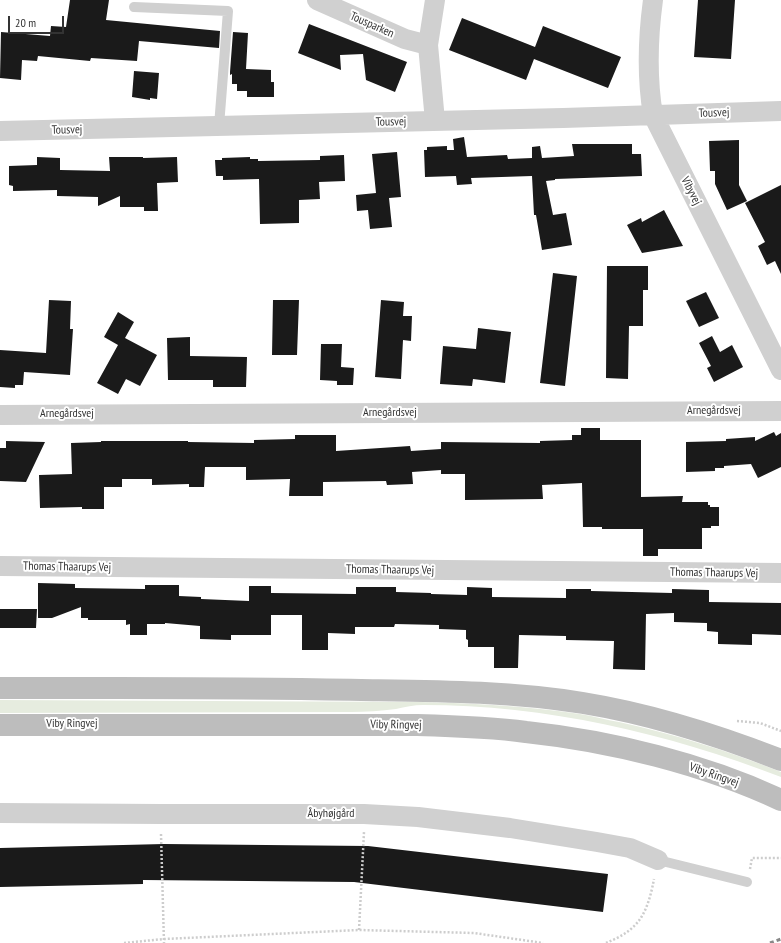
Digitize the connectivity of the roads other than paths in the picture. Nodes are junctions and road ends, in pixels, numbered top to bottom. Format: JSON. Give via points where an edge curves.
{"nodes":[{"id":1,"x":317,"y":0,"type":"edge"},
{"id":2,"x":435,"y":0,"type":"edge"},
{"id":3,"x":653,"y":0,"type":"edge"},
{"id":4,"x":134,"y":7,"type":"dead end"},
{"id":5,"x":428,"y":46,"type":"junction"},
{"id":6,"x":781,"y":111,"type":"edge"},
{"id":7,"x":652,"y":115,"type":"junction"},
{"id":8,"x":435,"y":121,"type":"junction"},
{"id":9,"x":219,"y":126,"type":"junction"},
{"id":10,"x":0,"y":132,"type":"edge"},
{"id":11,"x":781,"y":370,"type":"edge"},
{"id":12,"x":781,"y":411,"type":"edge"},
{"id":13,"x":0,"y":415,"type":"edge"},
{"id":14,"x":0,"y":566,"type":"edge"},
{"id":15,"x":781,"y":573,"type":"edge"},
{"id":16,"x":0,"y":688,"type":"edge"},
{"id":17,"x":0,"y":724,"type":"edge"},
{"id":18,"x":781,"y":760,"type":"edge"},
{"id":19,"x":681,"y":764,"type":"junction"},
{"id":20,"x":781,"y":785,"type":"edge"},
{"id":21,"x":781,"y":800,"type":"edge"},
{"id":22,"x":0,"y":813,"type":"edge"},
{"id":23,"x":658,"y":860,"type":"joint"},
{"id":24,"x":747,"y":882,"type":"road end"}],
"edges":[{"from":1,"to":5,"type":"street","name":"Tousparken","via":[[405,40]]},
{"from":2,"to":5,"type":"street"},
{"from":3,"to":7,"type":"street","name":"Vibyvej","via":[[649,63]]},
{"from":4,"to":9,"type":"lane","via":[[228,11]]},
{"from":5,"to":8,"type":"street"},
{"from":6,"to":7,"type":"street","name":"Tousvej"},
{"from":7,"to":8,"type":"street","name":"Tousvej"},
{"from":7,"to":11,"type":"street","name":"Vibyvej"},
{"from":8,"to":9,"type":"street","name":"Tousvej"},
{"from":9,"to":10,"type":"street","name":"Tousvej"},
{"from":12,"to":13,"type":"street","name":"Arnegårdsvej"},
{"from":14,"to":15,"type":"street","name":"Thomas Thaarups Vej"},
{"from":16,"to":18,"type":"main road","via":[[313,688],[476,692],[530,696],[584,703],[642,715],[747,746]]},
{"from":17,"to":19,"type":"main road","name":"Viby Ringvej","via":[[473,727],[578,739],[629,749]]},
{"from":19,"to":20,"type":"main road"},
{"from":19,"to":21,"type":"main road","name":"Viby Ringvej","via":[[732,780]]},
{"from":22,"to":23,"type":"street","name":"Åbyhøjgård","via":[[364,814],[441,820],[582,839],[630,848]]},
{"from":23,"to":24,"type":"lane"}]}
